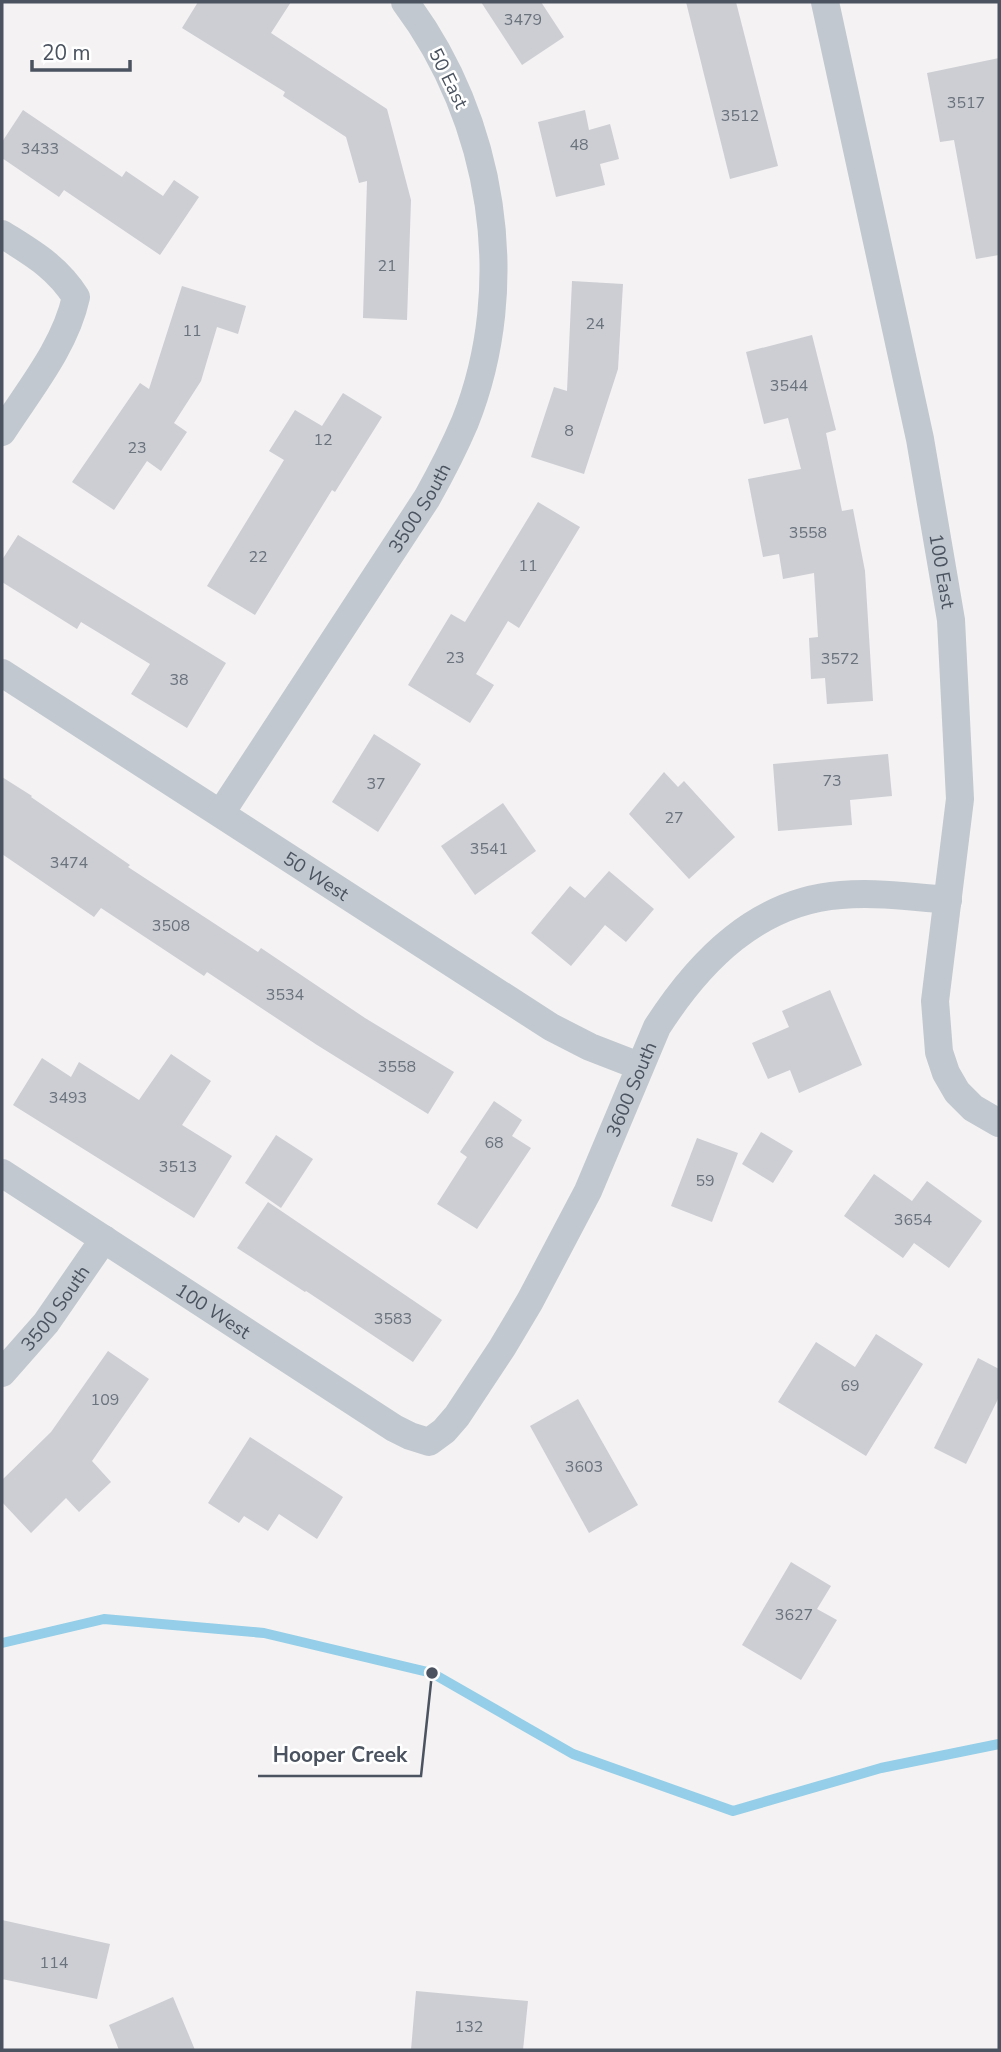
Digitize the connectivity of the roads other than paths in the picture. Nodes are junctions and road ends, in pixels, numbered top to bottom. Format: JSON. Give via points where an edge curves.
{"nodes":[{"id":1,"x":405,"y":2,"type":"edge"},
{"id":2,"x":825,"y":2,"type":"edge"},
{"id":3,"x":481,"y":159,"type":"joint"},
{"id":4,"x":2,"y":234,"type":"edge"},
{"id":5,"x":2,"y":432,"type":"edge"},
{"id":6,"x":2,"y":673,"type":"edge"},
{"id":7,"x":221,"y":813,"type":"junction"},
{"id":8,"x":948,"y":900,"type":"junction"},
{"id":9,"x":639,"y":1066,"type":"junction"},
{"id":10,"x":999,"y":1123,"type":"edge"},
{"id":11,"x":2,"y":1173,"type":"edge"},
{"id":12,"x":104,"y":1239,"type":"junction"},
{"id":13,"x":2,"y":1373,"type":"edge"},
{"id":14,"x":429,"y":1442,"type":"joint"}],
"edges":[{"from":1,"to":3,"type":"street","name":"50 East","via":[[452,81]]},
{"from":2,"to":8,"type":"street","name":"100 East","via":[[920,439],[951,620],[960,799]]},
{"from":3,"to":7,"type":"street","name":"3500 South","via":[[489,202],[493,290],[483,356],[466,420],[421,508]]},
{"from":4,"to":5,"type":"street","via":[[56,270],[76,297],[55,350]]},
{"from":6,"to":7,"type":"street","name":"50 West"},
{"from":7,"to":9,"type":"street","name":"50 West","via":[[551,1027]]},
{"from":8,"to":9,"type":"street","name":"3600 South","via":[[840,895],[796,903],[757,920],[697,972],[657,1027]]},
{"from":8,"to":10,"type":"street","name":"100 East","via":[[935,1001],[939,1052],[957,1092]]},
{"from":9,"to":14,"type":"street","name":"3600 South","via":[[588,1191],[530,1301],[457,1416]]},
{"from":11,"to":12,"type":"street","name":"100 West"},
{"from":12,"to":13,"type":"street","name":"3500 South","via":[[46,1322]]},
{"from":12,"to":14,"type":"street","name":"100 West","via":[[394,1428]]}]}
